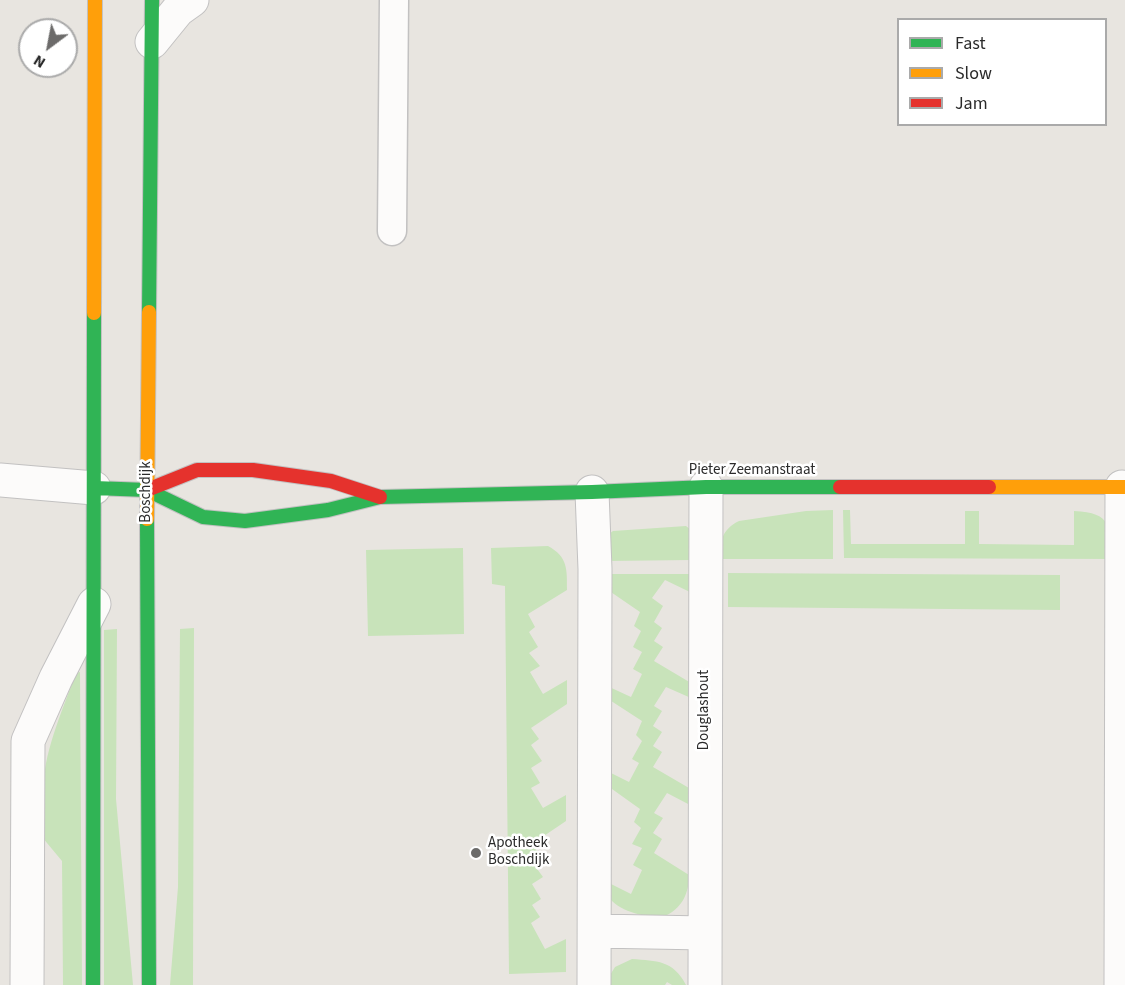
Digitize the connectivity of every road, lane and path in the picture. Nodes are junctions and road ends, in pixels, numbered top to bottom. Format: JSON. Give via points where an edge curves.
{"nodes":[{"id":1,"x":95,"y":0,"type":"edge"},
{"id":2,"x":153,"y":0,"type":"edge"},
{"id":3,"x":192,"y":0,"type":"edge"},
{"id":4,"x":393,"y":0,"type":"edge"},
{"id":5,"x":153,"y":42,"type":"junction"},
{"id":6,"x":392,"y":231,"type":"dead end"},
{"id":7,"x":0,"y":480,"type":"edge"},
{"id":8,"x":706,"y":487,"type":"junction"},
{"id":9,"x":1124,"y":487,"type":"edge"},
{"id":10,"x":94,"y":488,"type":"junction"},
{"id":11,"x":147,"y":490,"type":"junction"},
{"id":12,"x":592,"y":492,"type":"junction"},
{"id":13,"x":380,"y":497,"type":"junction"},
{"id":14,"x":94,"y":604,"type":"junction"},
{"id":15,"x":595,"y":931,"type":"junction"},
{"id":16,"x":705,"y":933,"type":"junction"},
{"id":17,"x":1123,"y":948,"type":"edge"},
{"id":18,"x":27,"y":985,"type":"edge"},
{"id":19,"x":93,"y":985,"type":"edge"},
{"id":20,"x":149,"y":985,"type":"edge"},
{"id":21,"x":594,"y":985,"type":"edge"},
{"id":22,"x":705,"y":985,"type":"edge"},
{"id":23,"x":1120,"y":985,"type":"edge"}],
"edges":[{"from":1,"to":10,"type":"main road"},
{"from":2,"to":5,"type":"main road","name":"Boschdijk"},
{"from":3,"to":5,"type":"street","via":[[178,10]]},
{"from":4,"to":6,"type":"lane"},
{"from":5,"to":11,"type":"main road","name":"Boschdijk"},
{"from":7,"to":10,"type":"street"},
{"from":8,"to":9,"type":"main road","name":"Pieter Zeemanstraat"},
{"from":8,"to":12,"type":"main road","name":"Pieter Zeemanstraat"},
{"from":8,"to":16,"type":"street","name":"Douglashout"},
{"from":9,"to":17,"type":"street"},
{"from":10,"to":11,"type":"main road","name":"Pieter Zeemanstraat"},
{"from":10,"to":14,"type":"main road"},
{"from":11,"to":13,"type":"main road","name":"Pieter Zeemanstraat","via":[[197,470],[253,470],[331,481]]},
{"from":11,"to":13,"type":"main road","name":"Pieter Zeemanstraat","via":[[203,517],[245,521],[328,510]]},
{"from":11,"to":20,"type":"main road","name":"Boschdijk"},
{"from":12,"to":13,"type":"main road","name":"Pieter Zeemanstraat"},
{"from":12,"to":15,"type":"street"},
{"from":14,"to":18,"type":"street","via":[[28,741]]},
{"from":14,"to":19,"type":"main road"},
{"from":15,"to":16,"type":"street"},
{"from":15,"to":21,"type":"street"},
{"from":16,"to":22,"type":"street","name":"Douglashout"},
{"from":17,"to":23,"type":"street"}]}
